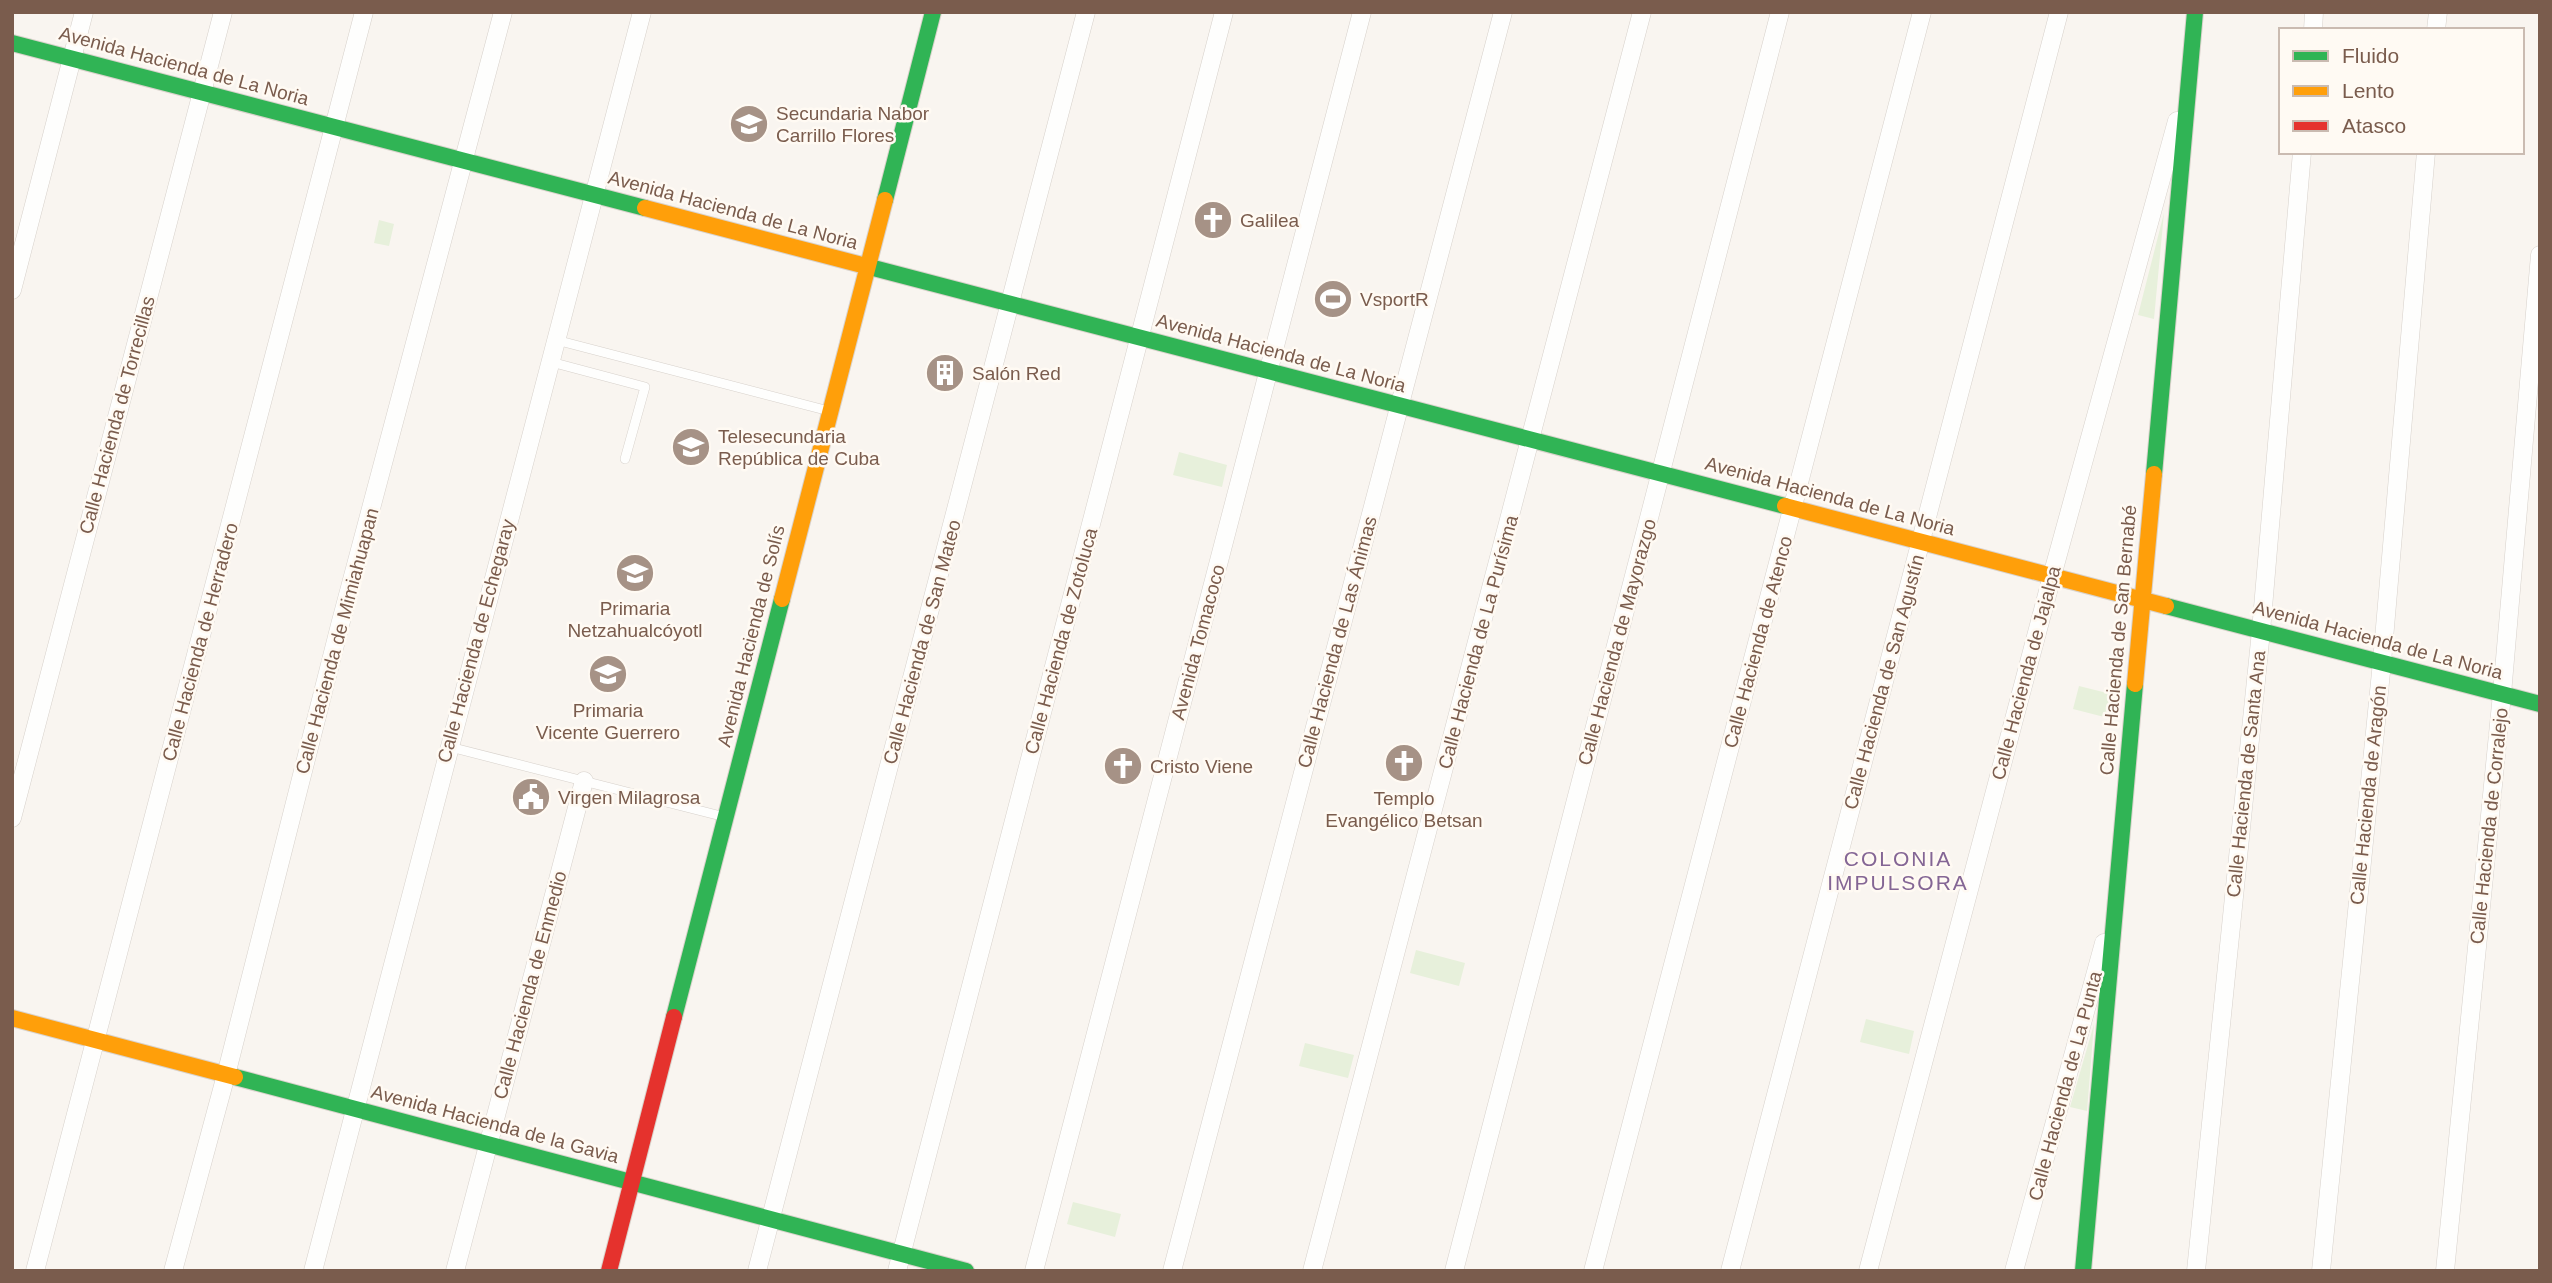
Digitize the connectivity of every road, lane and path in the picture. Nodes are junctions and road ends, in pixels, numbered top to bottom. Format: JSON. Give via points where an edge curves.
{"nodes":[{"id":1,"x":84,"y":12,"type":"edge"},
{"id":2,"x":223,"y":12,"type":"edge"},
{"id":3,"x":364,"y":12,"type":"edge"},
{"id":4,"x":503,"y":12,"type":"edge"},
{"id":5,"x":642,"y":12,"type":"edge"},
{"id":6,"x":933,"y":12,"type":"edge"},
{"id":7,"x":1086,"y":12,"type":"edge"},
{"id":8,"x":1224,"y":12,"type":"edge"},
{"id":9,"x":1362,"y":12,"type":"edge"},
{"id":10,"x":1503,"y":12,"type":"edge"},
{"id":11,"x":1642,"y":12,"type":"edge"},
{"id":12,"x":1780,"y":12,"type":"edge"},
{"id":13,"x":1922,"y":12,"type":"edge"},
{"id":14,"x":2059,"y":12,"type":"edge"},
{"id":15,"x":2195,"y":12,"type":"edge"},
{"id":16,"x":12,"y":43,"type":"edge"},
{"id":17,"x":72,"y":58,"type":"junction"},
{"id":18,"x":2189,"y":77,"type":"junction"},
{"id":19,"x":202,"y":93,"type":"junction"},
{"id":20,"x":334,"y":127,"type":"junction"},
{"id":21,"x":2302,"y":154,"type":"edge"},
{"id":22,"x":2426,"y":154,"type":"edge"},
{"id":23,"x":465,"y":161,"type":"junction"},
{"id":24,"x":594,"y":195,"type":"junction"},
{"id":25,"x":2540,"y":255,"type":"edge"},
{"id":26,"x":868,"y":267,"type":"junction"},
{"id":27,"x":12,"y":290,"type":"edge"},
{"id":28,"x":1011,"y":304,"type":"junction"},
{"id":29,"x":1140,"y":338,"type":"junction"},
{"id":30,"x":556,"y":340,"type":"junction"},
{"id":31,"x":551,"y":362,"type":"junction"},
{"id":32,"x":1268,"y":371,"type":"junction"},
{"id":33,"x":1399,"y":406,"type":"junction"},
{"id":34,"x":831,"y":411,"type":"junction"},
{"id":35,"x":1531,"y":440,"type":"junction"},
{"id":36,"x":625,"y":459,"type":"dead end"},
{"id":37,"x":1661,"y":474,"type":"junction"},
{"id":38,"x":1793,"y":509,"type":"junction"},
{"id":39,"x":1920,"y":542,"type":"junction"},
{"id":40,"x":2052,"y":576,"type":"junction"},
{"id":41,"x":2143,"y":600,"type":"junction"},
{"id":42,"x":2261,"y":631,"type":"junction"},
{"id":43,"x":2382,"y":662,"type":"junction"},
{"id":44,"x":2502,"y":694,"type":"junction"},
{"id":45,"x":2540,"y":704,"type":"edge"},
{"id":46,"x":448,"y":746,"type":"junction"},
{"id":47,"x":584,"y":781,"type":"junction"},
{"id":48,"x":726,"y":817,"type":"junction"},
{"id":49,"x":12,"y":818,"type":"edge"},
{"id":50,"x":2116,"y":901,"type":"junction"},
{"id":51,"x":12,"y":1018,"type":"edge"},
{"id":52,"x":96,"y":1040,"type":"junction"},
{"id":53,"x":226,"y":1075,"type":"junction"},
{"id":54,"x":356,"y":1109,"type":"junction"},
{"id":55,"x":488,"y":1144,"type":"junction"},
{"id":56,"x":632,"y":1182,"type":"junction"},
{"id":57,"x":771,"y":1219,"type":"junction"},
{"id":58,"x":900,"y":1262,"type":"edge"},
{"id":59,"x":35,"y":1271,"type":"edge"},
{"id":60,"x":173,"y":1271,"type":"edge"},
{"id":61,"x":313,"y":1271,"type":"edge"},
{"id":62,"x":455,"y":1271,"type":"edge"},
{"id":63,"x":609,"y":1271,"type":"edge"},
{"id":64,"x":757,"y":1271,"type":"edge"},
{"id":65,"x":966,"y":1271,"type":"edge"},
{"id":66,"x":1034,"y":1271,"type":"edge"},
{"id":67,"x":1171,"y":1271,"type":"edge"},
{"id":68,"x":1312,"y":1271,"type":"edge"},
{"id":69,"x":1454,"y":1271,"type":"edge"},
{"id":70,"x":1593,"y":1271,"type":"edge"},
{"id":71,"x":1730,"y":1271,"type":"edge"},
{"id":72,"x":1868,"y":1271,"type":"edge"},
{"id":73,"x":2014,"y":1271,"type":"edge"},
{"id":74,"x":2083,"y":1271,"type":"edge"},
{"id":75,"x":2196,"y":1271,"type":"edge"},
{"id":76,"x":2321,"y":1271,"type":"edge"},
{"id":77,"x":2445,"y":1271,"type":"edge"}],
"edges":[{"from":1,"to":17,"type":"street"},
{"from":2,"to":19,"type":"street","name":"Calle Hacienda de Torrecillas"},
{"from":3,"to":20,"type":"street","name":"Calle Hacienda de Herradero"},
{"from":4,"to":23,"type":"street","name":"Calle Hacienda de Mimiahuapan"},
{"from":5,"to":24,"type":"street","name":"Calle Hacienda de Echegaray"},
{"from":6,"to":26,"type":"street","name":"Avenida Hacienda de Solís"},
{"from":7,"to":28,"type":"street","name":"Calle Hacienda de San Mateo"},
{"from":8,"to":29,"type":"street","name":"Calle Hacienda de Zotoluca"},
{"from":9,"to":32,"type":"street","name":"Avenida Tomacoco"},
{"from":10,"to":33,"type":"street","name":"Calle Hacienda de Las Ánimas"},
{"from":11,"to":35,"type":"street","name":"Calle Hacienda de La Purísima"},
{"from":12,"to":37,"type":"street","name":"Calle Hacienda de Mayorazgo"},
{"from":13,"to":38,"type":"street","name":"Calle Hacienda de Atenco"},
{"from":14,"to":39,"type":"street","name":"Calle Hacienda de San Agustín"},
{"from":15,"to":18,"type":"street","name":"Calle Hacienda de San Bernabé"},
{"from":16,"to":17,"type":"street","name":"Avenida Hacienda de La Noria"},
{"from":17,"to":19,"type":"street","name":"Avenida Hacienda de La Noria"},
{"from":17,"to":27,"type":"street"},
{"from":18,"to":40,"type":"street","name":"Calle Hacienda de Jajalpa"},
{"from":18,"to":41,"type":"street","name":"Calle Hacienda de San Bernabé"},
{"from":19,"to":20,"type":"street","name":"Avenida Hacienda de La Noria"},
{"from":19,"to":49,"type":"street","name":"Calle Hacienda de Torrecillas"},
{"from":20,"to":23,"type":"street","name":"Avenida Hacienda de La Noria"},
{"from":20,"to":52,"type":"street","name":"Calle Hacienda de Herradero"},
{"from":21,"to":42,"type":"street","name":"Calle Hacienda de Santa Ana"},
{"from":22,"to":43,"type":"street","name":"Calle Hacienda de Aragón"},
{"from":23,"to":24,"type":"street","name":"Avenida Hacienda de La Noria"},
{"from":23,"to":53,"type":"street","name":"Calle Hacienda de Mimiahuapan"},
{"from":24,"to":26,"type":"street","name":"Avenida Hacienda de La Noria"},
{"from":24,"to":30,"type":"street","name":"Calle Hacienda de Echegaray"},
{"from":25,"to":44,"type":"street","name":"Calle Hacienda de Corralejo"},
{"from":26,"to":28,"type":"street","name":"Avenida Hacienda de La Noria"},
{"from":26,"to":34,"type":"street","name":"Avenida Hacienda de Solís"},
{"from":28,"to":29,"type":"street","name":"Avenida Hacienda de La Noria"},
{"from":28,"to":57,"type":"street","name":"Calle Hacienda de San Mateo"},
{"from":29,"to":32,"type":"street","name":"Avenida Hacienda de La Noria"},
{"from":29,"to":58,"type":"street","name":"Calle Hacienda de Zotoluca"},
{"from":30,"to":31,"type":"street","name":"Calle Hacienda de Echegaray"},
{"from":30,"to":34,"type":"lane"},
{"from":31,"to":36,"type":"lane","via":[[645,387]]},
{"from":31,"to":46,"type":"street","name":"Calle Hacienda de Echegaray"},
{"from":32,"to":33,"type":"street","name":"Avenida Hacienda de La Noria"},
{"from":32,"to":66,"type":"street","name":"Avenida Tomacoco"},
{"from":33,"to":35,"type":"street","name":"Avenida Hacienda de La Noria"},
{"from":33,"to":67,"type":"street","name":"Calle Hacienda de Las Ánimas"},
{"from":34,"to":48,"type":"street","name":"Avenida Hacienda de Solís"},
{"from":35,"to":37,"type":"street","name":"Avenida Hacienda de La Noria"},
{"from":35,"to":68,"type":"street","name":"Calle Hacienda de La Purísima"},
{"from":37,"to":38,"type":"street","name":"Avenida Hacienda de La Noria"},
{"from":37,"to":69,"type":"street","name":"Calle Hacienda de Mayorazgo"},
{"from":38,"to":39,"type":"street","name":"Avenida Hacienda de La Noria"},
{"from":38,"to":70,"type":"street","name":"Calle Hacienda de Atenco"},
{"from":39,"to":40,"type":"street","name":"Avenida Hacienda de La Noria"},
{"from":39,"to":71,"type":"street","name":"Calle Hacienda de San Agustín"},
{"from":40,"to":41,"type":"street","name":"Avenida Hacienda de La Noria"},
{"from":40,"to":72,"type":"street","name":"Calle Hacienda de Jajalpa"},
{"from":41,"to":42,"type":"street","name":"Avenida Hacienda de La Noria"},
{"from":41,"to":50,"type":"street","name":"Calle Hacienda de San Bernabé"},
{"from":42,"to":43,"type":"street","name":"Avenida Hacienda de La Noria"},
{"from":42,"to":75,"type":"street","name":"Calle Hacienda de Santa Ana"},
{"from":43,"to":44,"type":"street","name":"Avenida Hacienda de La Noria"},
{"from":43,"to":76,"type":"street","name":"Calle Hacienda de Aragón"},
{"from":44,"to":45,"type":"street","name":"Avenida Hacienda de La Noria"},
{"from":44,"to":77,"type":"street","name":"Calle Hacienda de Corralejo"},
{"from":46,"to":47,"type":"lane"},
{"from":46,"to":54,"type":"street","name":"Calle Hacienda de Echegaray"},
{"from":47,"to":48,"type":"lane"},
{"from":47,"to":55,"type":"street","name":"Calle Hacienda de Enmedio"},
{"from":48,"to":56,"type":"street","name":"Avenida Hacienda de Solís"},
{"from":50,"to":73,"type":"street","name":"Calle Hacienda de La Punta"},
{"from":50,"to":74,"type":"street","name":"Calle Hacienda de San Bernabé"},
{"from":51,"to":52,"type":"street","name":"Avenida Hacienda de la Gavia"},
{"from":52,"to":53,"type":"street","name":"Avenida Hacienda de la Gavia"},
{"from":52,"to":59,"type":"street","name":"Calle Hacienda de Herradero"},
{"from":53,"to":54,"type":"street","name":"Avenida Hacienda de la Gavia"},
{"from":53,"to":60,"type":"street","name":"Calle Hacienda de Mimiahuapan"},
{"from":54,"to":55,"type":"street","name":"Avenida Hacienda de la Gavia"},
{"from":54,"to":61,"type":"street","name":"Calle Hacienda de Echegaray"},
{"from":55,"to":56,"type":"street","name":"Avenida Hacienda de la Gavia"},
{"from":55,"to":62,"type":"street","name":"Calle Hacienda de Enmedio"},
{"from":56,"to":57,"type":"street","name":"Avenida Hacienda de la Gavia"},
{"from":56,"to":63,"type":"street","name":"Avenida Hacienda de Solís"},
{"from":57,"to":58,"type":"street","name":"Avenida Hacienda de la Gavia"},
{"from":57,"to":64,"type":"street","name":"Calle Hacienda de San Mateo"},
{"from":58,"to":65,"type":"street","name":"Avenida Hacienda de la Gavia"}]}
